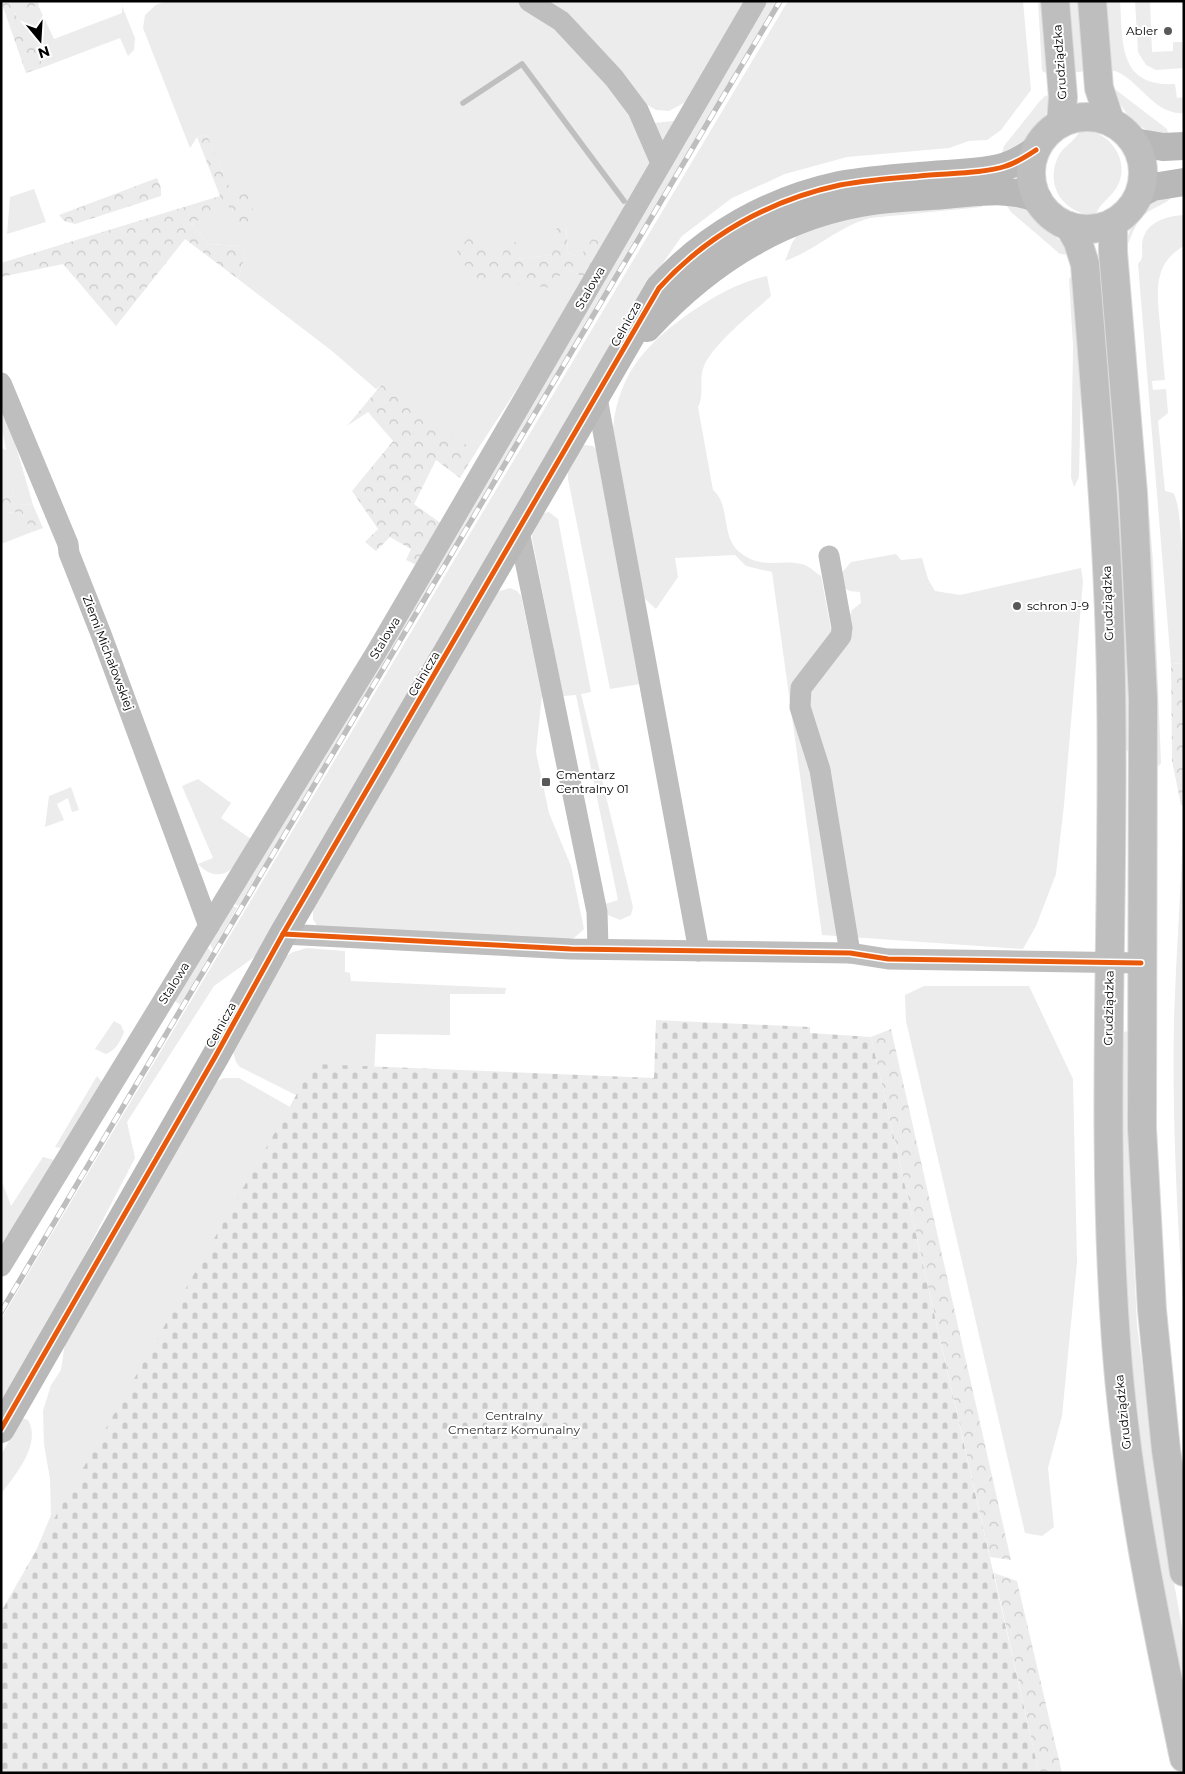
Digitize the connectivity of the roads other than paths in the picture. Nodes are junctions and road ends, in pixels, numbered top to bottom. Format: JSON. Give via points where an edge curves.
{"nodes":[{"id":1,"x":529,"y":1,"type":"edge"},
{"id":2,"x":756,"y":1,"type":"edge"},
{"id":3,"x":1055,"y":1,"type":"edge"},
{"id":4,"x":1092,"y":1,"type":"edge"},
{"id":5,"x":1110,"y":121,"type":"junction"},
{"id":6,"x":1061,"y":123,"type":"junction"},
{"id":7,"x":1134,"y":142,"type":"junction"},
{"id":8,"x":1184,"y":146,"type":"edge"},
{"id":9,"x":1036,"y":150,"type":"junction"},
{"id":10,"x":661,"y":163,"type":"junction"},
{"id":11,"x":1184,"y":182,"type":"edge"},
{"id":12,"x":1139,"y":194,"type":"junction"},
{"id":13,"x":1038,"y":199,"type":"junction"},
{"id":14,"x":1113,"y":223,"type":"junction"},
{"id":15,"x":1069,"y":226,"type":"junction"},
{"id":16,"x":618,"y":358,"type":"junction"},
{"id":17,"x":1,"y":383,"type":"edge"},
{"id":18,"x":597,"y":398,"type":"junction"},
{"id":19,"x":519,"y":531,"type":"junction"},
{"id":20,"x":829,"y":556,"type":"dead end"},
{"id":21,"x":209,"y":926,"type":"junction"},
{"id":22,"x":283,"y":934,"type":"junction"},
{"id":23,"x":598,"y":947,"type":"junction"},
{"id":24,"x":699,"y":950,"type":"junction"},
{"id":25,"x":850,"y":953,"type":"junction"},
{"id":26,"x":1109,"y":962,"type":"junction"},
{"id":27,"x":1141,"y":963,"type":"junction"},
{"id":28,"x":1,"y":1266,"type":"edge"},
{"id":29,"x":1,"y":1429,"type":"edge"},
{"id":30,"x":1184,"y":1572,"type":"edge"},
{"id":31,"x":1184,"y":1758,"type":"edge"}],
"edges":[{"from":1,"to":10,"type":"street","via":[[561,21],[614,78],[638,110]]},
{"from":2,"to":10,"type":"street","name":"Stalowa"},
{"from":3,"to":6,"type":"main road","name":"Grudziądzka","via":[[1063,97]]},
{"from":4,"to":5,"type":"main road","via":[[1099,88]]},
{"from":5,"to":6,"type":"main road","via":[[1094,117]]},
{"from":5,"to":7,"type":"main road"},
{"from":6,"to":9,"type":"main road","via":[[1046,135]]},
{"from":7,"to":8,"type":"street","via":[[1163,147]]},
{"from":7,"to":12,"type":"main road","via":[[1142,158],[1144,176]]},
{"from":9,"to":13,"type":"main road","via":[[1032,183]]},
{"from":9,"to":16,"type":"street","name":"Celnicza","via":[[999,168],[841,185],[801,195],[749,217],[692,256],[659,288]]},
{"from":10,"to":21,"type":"street","name":"Stalowa","via":[[382,643]]},
{"from":11,"to":12,"type":"street","via":[[1153,187]]},
{"from":12,"to":14,"type":"main road","via":[[1124,215]]},
{"from":13,"to":15,"type":"main road","via":[[1046,210]]},
{"from":13,"to":16,"type":"street","name":"Celnicza","via":[[1006,191],[873,201],[791,223],[759,237],[701,277]]},
{"from":14,"to":15,"type":"main road","via":[[1099,228]]},
{"from":14,"to":27,"type":"main road","via":[[1133,493],[1143,699]]},
{"from":15,"to":26,"type":"main road","name":"Grudziądzka","via":[[1085,264],[1104,489],[1111,685]]},
{"from":16,"to":18,"type":"street","name":"Celnicza"},
{"from":17,"to":21,"type":"street","name":"Ziemi Michałowskiej","via":[[68,544]]},
{"from":18,"to":19,"type":"street","name":"Celnicza"},
{"from":18,"to":24,"type":"street"},
{"from":19,"to":22,"type":"street","name":"Celnicza"},
{"from":19,"to":23,"type":"street","via":[[597,912]]},
{"from":20,"to":25,"type":"street","via":[[841,636],[801,688],[800,707],[820,770]]},
{"from":21,"to":28,"type":"street","name":"Stalowa"},
{"from":22,"to":23,"type":"street"},
{"from":22,"to":29,"type":"street","name":"Celnicza"},
{"from":23,"to":24,"type":"street"},
{"from":24,"to":25,"type":"street"},
{"from":25,"to":26,"type":"street","via":[[888,959]]},
{"from":26,"to":27,"type":"street"},
{"from":26,"to":31,"type":"main road","name":"Grudziądzka","via":[[1108,1137],[1116,1346],[1133,1497]]},
{"from":27,"to":30,"type":"main road","via":[[1142,1128],[1152,1310],[1168,1469]]}]}
